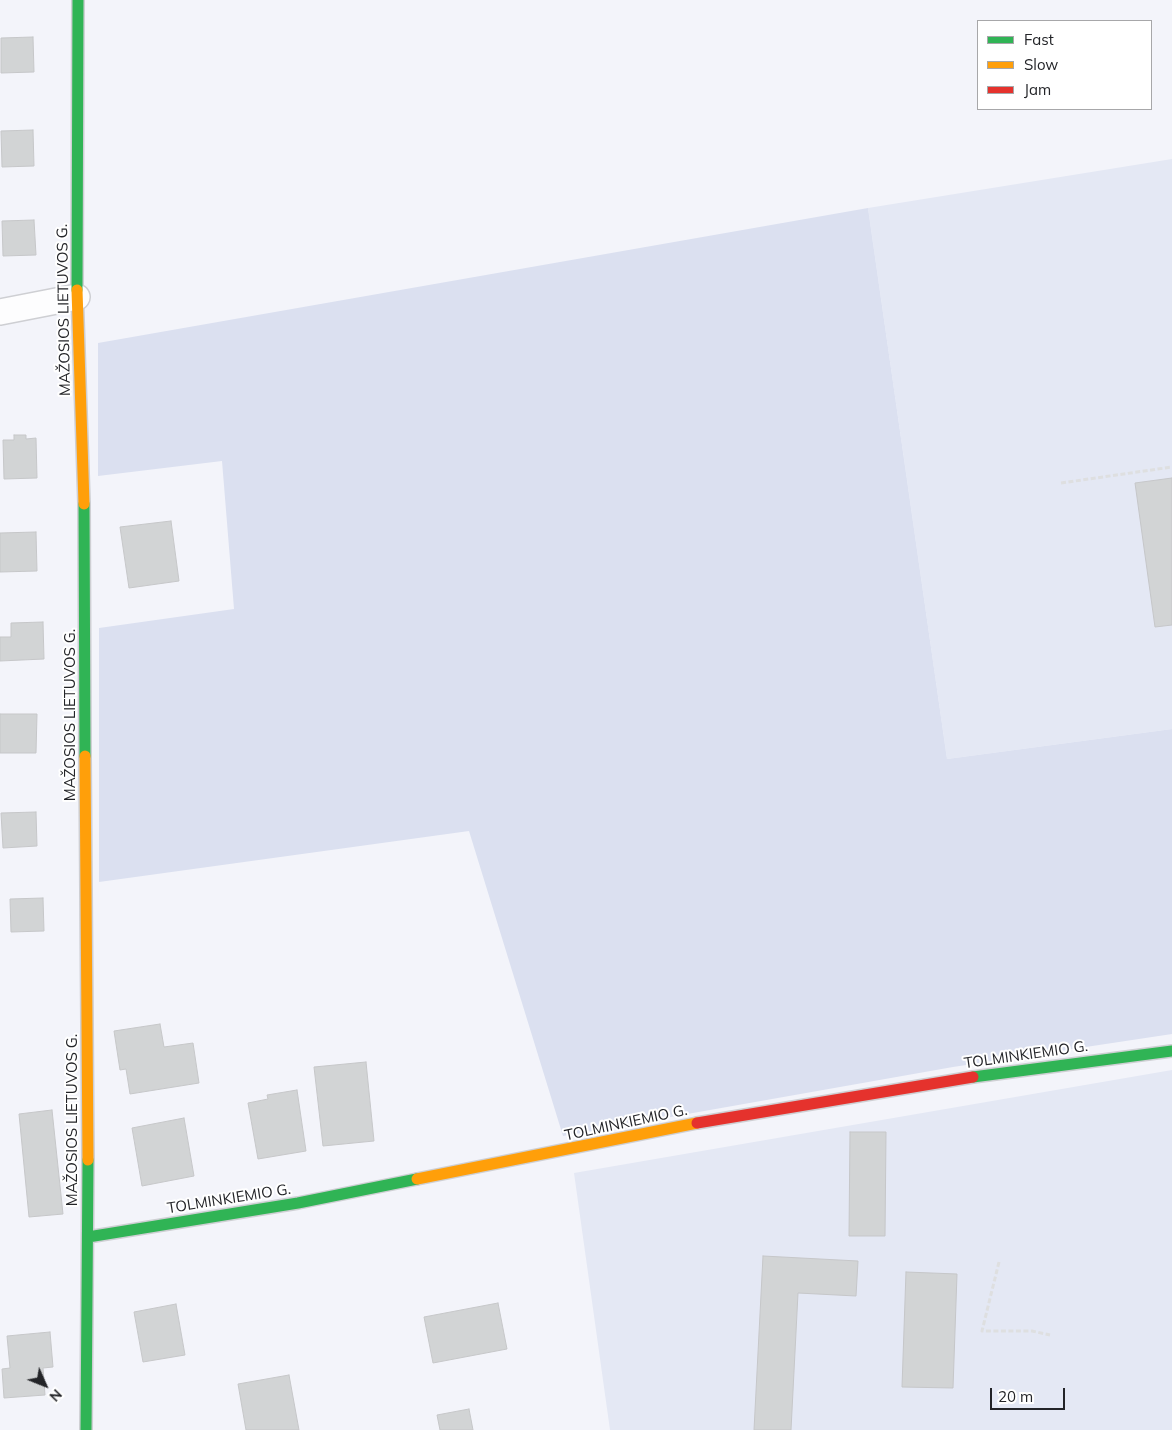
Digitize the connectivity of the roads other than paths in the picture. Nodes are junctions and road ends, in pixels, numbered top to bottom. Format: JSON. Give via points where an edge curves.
{"nodes":[{"id":1,"x":78,"y":0,"type":"edge"},
{"id":2,"x":77,"y":297,"type":"junction"},
{"id":3,"x":0,"y":312,"type":"edge"},
{"id":4,"x":1172,"y":1051,"type":"edge"},
{"id":5,"x":88,"y":1238,"type":"junction"},
{"id":6,"x":86,"y":1430,"type":"edge"}],
"edges":[{"from":1,"to":2,"type":"street","name":"MAŽOSIOS LIETUVOS G."},
{"from":2,"to":3,"type":"street"},
{"from":2,"to":5,"type":"street","name":"MAŽOSIOS LIETUVOS G.","via":[[84,487]]},
{"from":4,"to":5,"type":"street","name":"TOLMINKIEMIO G.","via":[[965,1078],[693,1124],[308,1201]]},
{"from":5,"to":6,"type":"street","name":"MAŽOSIOS LIETUVOS G."}]}
